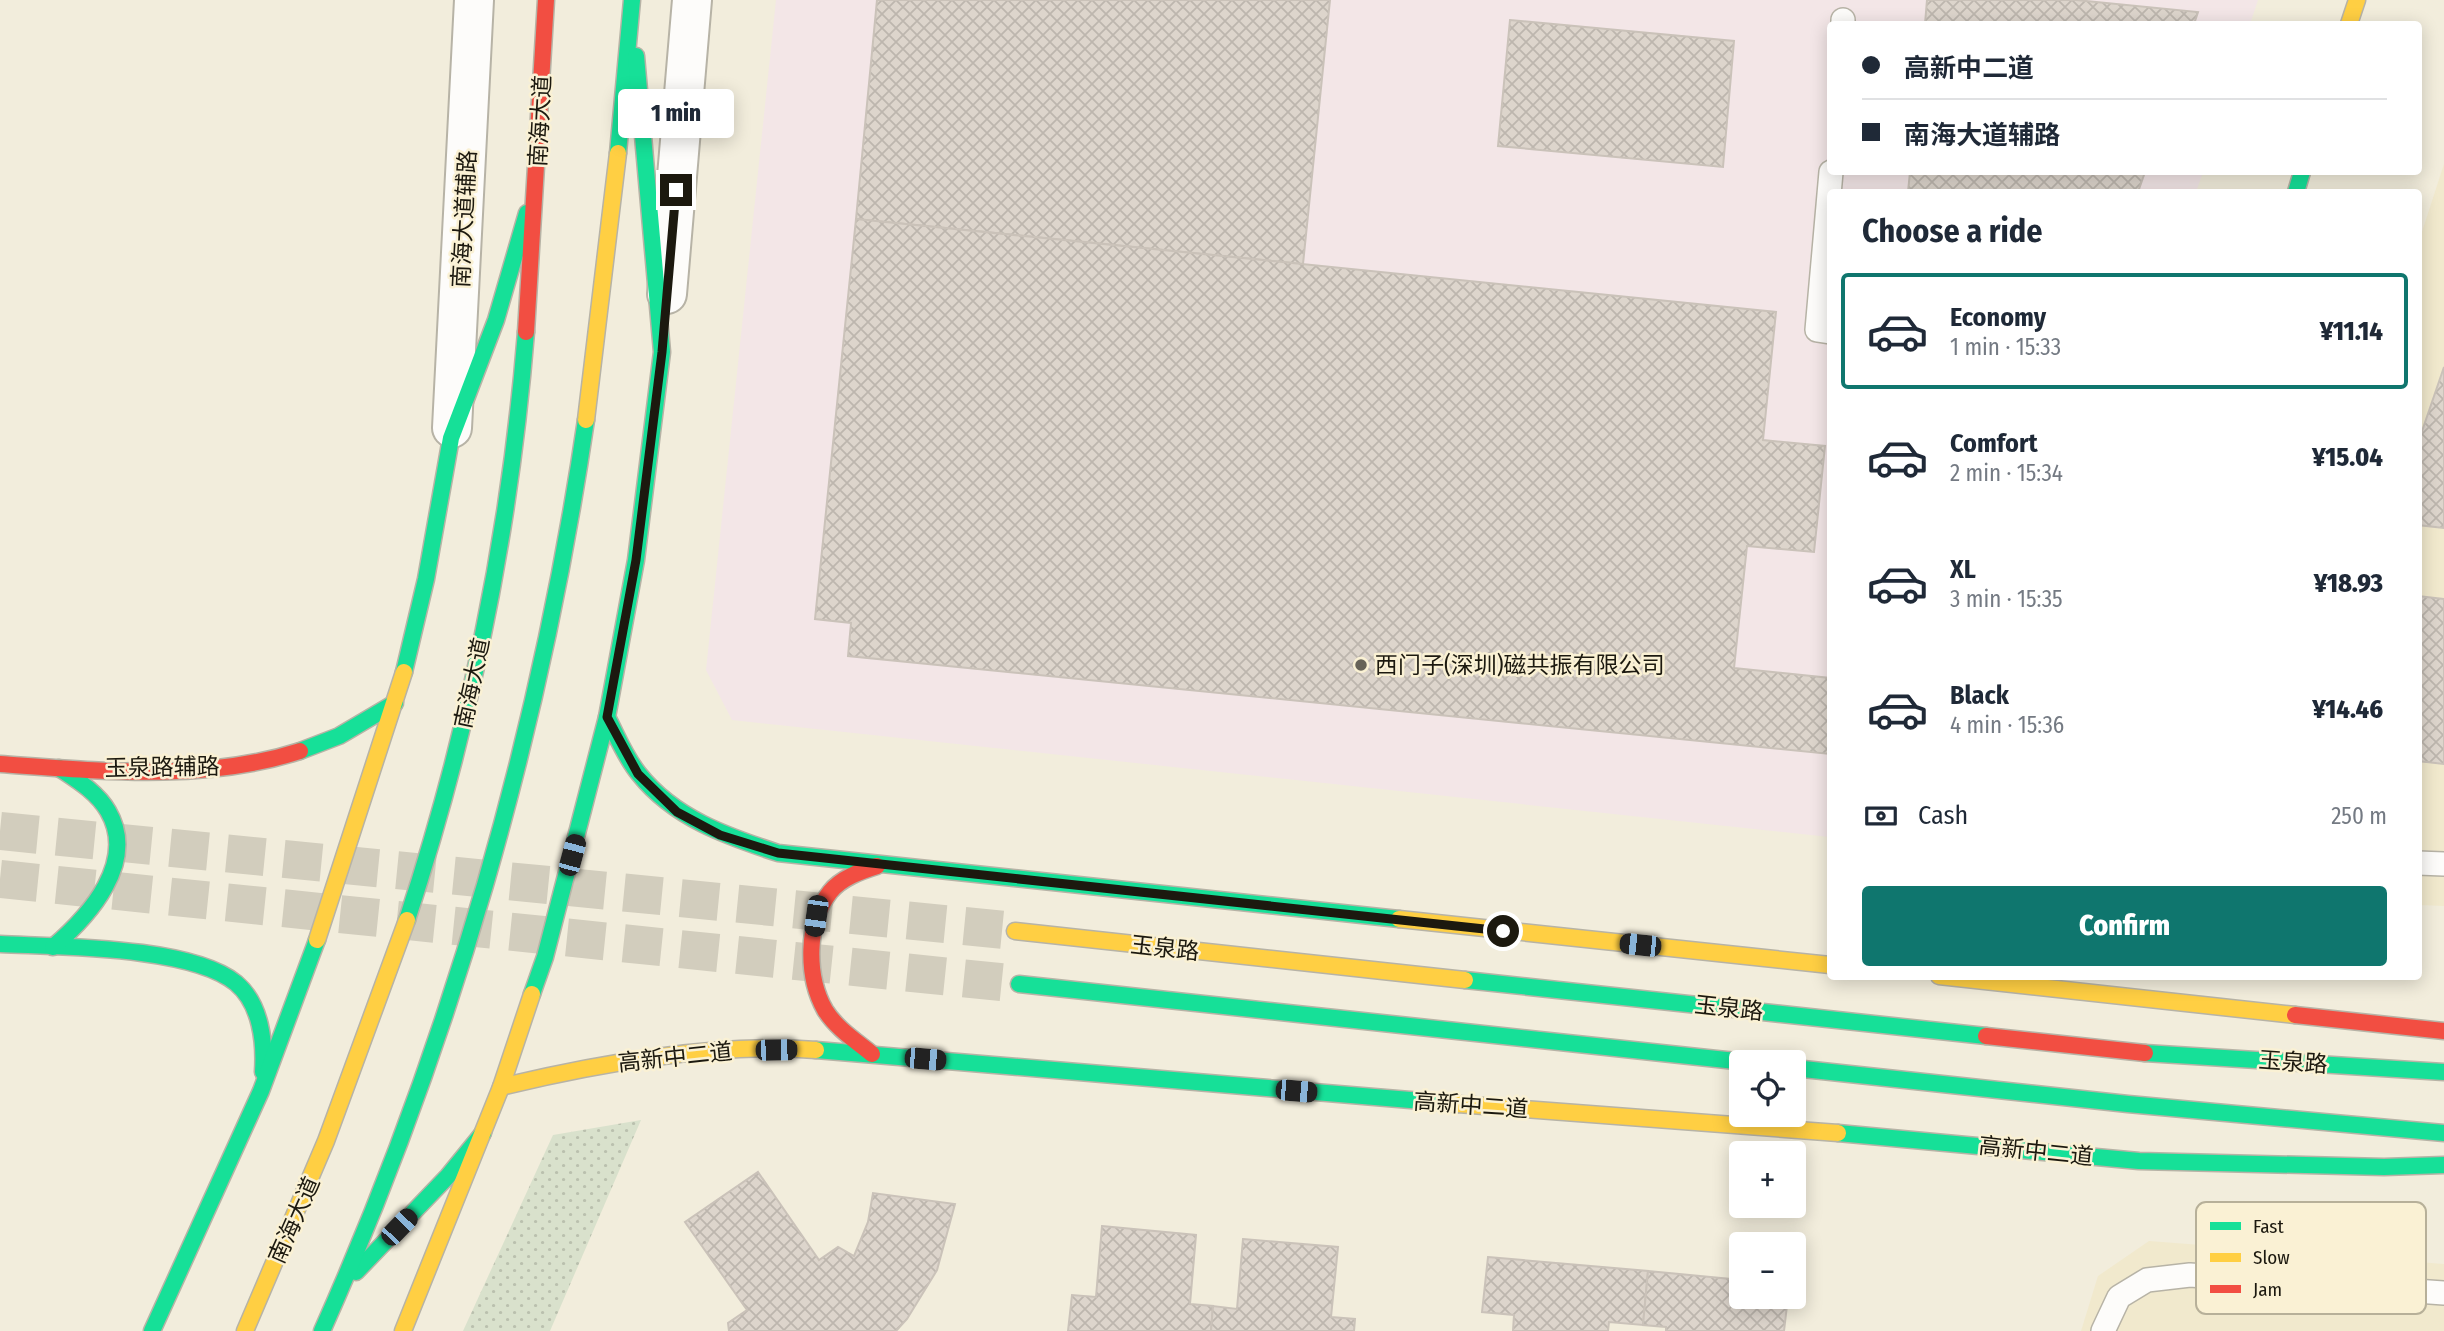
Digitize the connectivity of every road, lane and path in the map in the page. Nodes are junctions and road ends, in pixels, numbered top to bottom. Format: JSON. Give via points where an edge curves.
{"nodes":[{"id":1,"x":474,"y":0,"type":"edge"},
{"id":2,"x":546,"y":0,"type":"edge"},
{"id":3,"x":692,"y":0,"type":"edge"},
{"id":4,"x":2357,"y":0,"type":"edge"},
{"id":5,"x":631,"y":1,"type":"edge"},
{"id":6,"x":2350,"y":21,"type":"edge"},
{"id":7,"x":537,"y":177,"type":"junction"},
{"id":8,"x":1827,"y":208,"type":"edge"},
{"id":9,"x":1827,"y":332,"type":"edge"},
{"id":10,"x":662,"y":352,"type":"junction"},
{"id":11,"x":451,"y":438,"type":"junction"},
{"id":12,"x":395,"y":704,"type":"junction"},
{"id":13,"x":607,"y":717,"type":"junction"},
{"id":14,"x":0,"y":764,"type":"edge"},
{"id":15,"x":59,"y":768,"type":"junction"},
{"id":16,"x":2422,"y":863,"type":"edge"},
{"id":17,"x":2444,"y":864,"type":"edge"},
{"id":18,"x":877,"y":866,"type":"junction"},
{"id":19,"x":1015,"y":932,"type":"tunnel mouth"},
{"id":20,"x":0,"y":944,"type":"edge"},
{"id":21,"x":53,"y":947,"type":"junction"},
{"id":22,"x":1827,"y":965,"type":"edge"},
{"id":23,"x":1977,"y":980,"type":"edge"},
{"id":24,"x":2125,"y":980,"type":"edge"},
{"id":25,"x":1019,"y":984,"type":"tunnel mouth"},
{"id":26,"x":2139,"y":997,"type":"junction"},
{"id":27,"x":2444,"y":1031,"type":"edge"},
{"id":28,"x":872,"y":1054,"type":"junction"},
{"id":29,"x":1729,"y":1060,"type":"edge"},
{"id":30,"x":1806,"y":1069,"type":"edge"},
{"id":31,"x":2444,"y":1072,"type":"edge"},
{"id":32,"x":501,"y":1087,"type":"junction"},
{"id":33,"x":261,"y":1091,"type":"junction"},
{"id":34,"x":482,"y":1133,"type":"junction"},
{"id":35,"x":2444,"y":1133,"type":"edge"},
{"id":36,"x":2444,"y":1165,"type":"edge"},
{"id":37,"x":2196,"y":1275,"type":"edge"},
{"id":38,"x":342,"y":1286,"type":"junction"},
{"id":39,"x":2426,"y":1292,"type":"edge"},
{"id":40,"x":2444,"y":1293,"type":"edge"},
{"id":41,"x":152,"y":1331,"type":"edge"},
{"id":42,"x":245,"y":1331,"type":"edge"},
{"id":43,"x":321,"y":1331,"type":"edge"},
{"id":44,"x":402,"y":1331,"type":"edge"},
{"id":45,"x":2103,"y":1331,"type":"edge"}],
"edges":[{"from":1,"to":11,"type":"street","name":"南海大道辅路"},
{"from":2,"to":7,"type":"main road","name":"南海大道"},
{"from":3,"to":10,"type":"street"},
{"from":4,"to":6,"type":"main road"},
{"from":5,"to":10,"type":"main road"},
{"from":5,"to":38,"type":"main road","via":[[591,384],[563,562],[530,714],[448,1004]]},
{"from":7,"to":11,"type":"main road","via":[[496,320]]},
{"from":7,"to":42,"type":"main road","name":"南海大道","via":[[500,551],[469,705],[434,840],[386,987],[315,1172]]},
{"from":8,"to":9,"type":"lane","via":[[1817,330]]},
{"from":10,"to":13,"type":"main road","via":[[636,560]]},
{"from":11,"to":12,"type":"main road","via":[[426,579]]},
{"from":12,"to":15,"type":"main road","name":"玉泉路辅路","via":[[322,744],[276,759],[193,771]]},
{"from":12,"to":33,"type":"main road","via":[[323,925]]},
{"from":13,"to":18,"type":"main road","via":[[638,774],[677,812],[720,835],[778,853]]},
{"from":13,"to":32,"type":"main road","via":[[545,957]]},
{"from":14,"to":15,"type":"main road","name":"玉泉路辅路"},
{"from":15,"to":21,"type":"main road","via":[[108,810],[117,834],[115,869],[102,898],[83,922]]},
{"from":16,"to":17,"type":"lane"},
{"from":18,"to":22,"type":"main road"},
{"from":18,"to":28,"type":"main road","via":[[856,873],[831,890],[816,916],[811,950],[816,988],[834,1022]]},
{"from":19,"to":31,"type":"main road","name":"玉泉路","via":[[2132,1052]]},
{"from":20,"to":21,"type":"main road"},
{"from":21,"to":33,"type":"main road","via":[[175,960],[234,981],[252,1001],[261,1027]]},
{"from":23,"to":26,"type":"main road"},
{"from":24,"to":26,"type":"main road"},
{"from":25,"to":29,"type":"main road"},
{"from":26,"to":27,"type":"main road"},
{"from":28,"to":32,"type":"main road","name":"高新中二道","via":[[802,1049],[726,1051],[569,1070]]},
{"from":28,"to":36,"type":"main road","name":"高新中二道","via":[[2138,1161]]},
{"from":30,"to":35,"type":"main road"},
{"from":32,"to":34,"type":"main road"},
{"from":33,"to":41,"type":"main road"},
{"from":34,"to":38,"type":"main road","via":[[448,1176]]},
{"from":34,"to":44,"type":"main road"},
{"from":37,"to":45,"type":"lane","via":[[2147,1280],[2119,1297]]},
{"from":38,"to":43,"type":"main road"},
{"from":39,"to":40,"type":"lane"}]}
